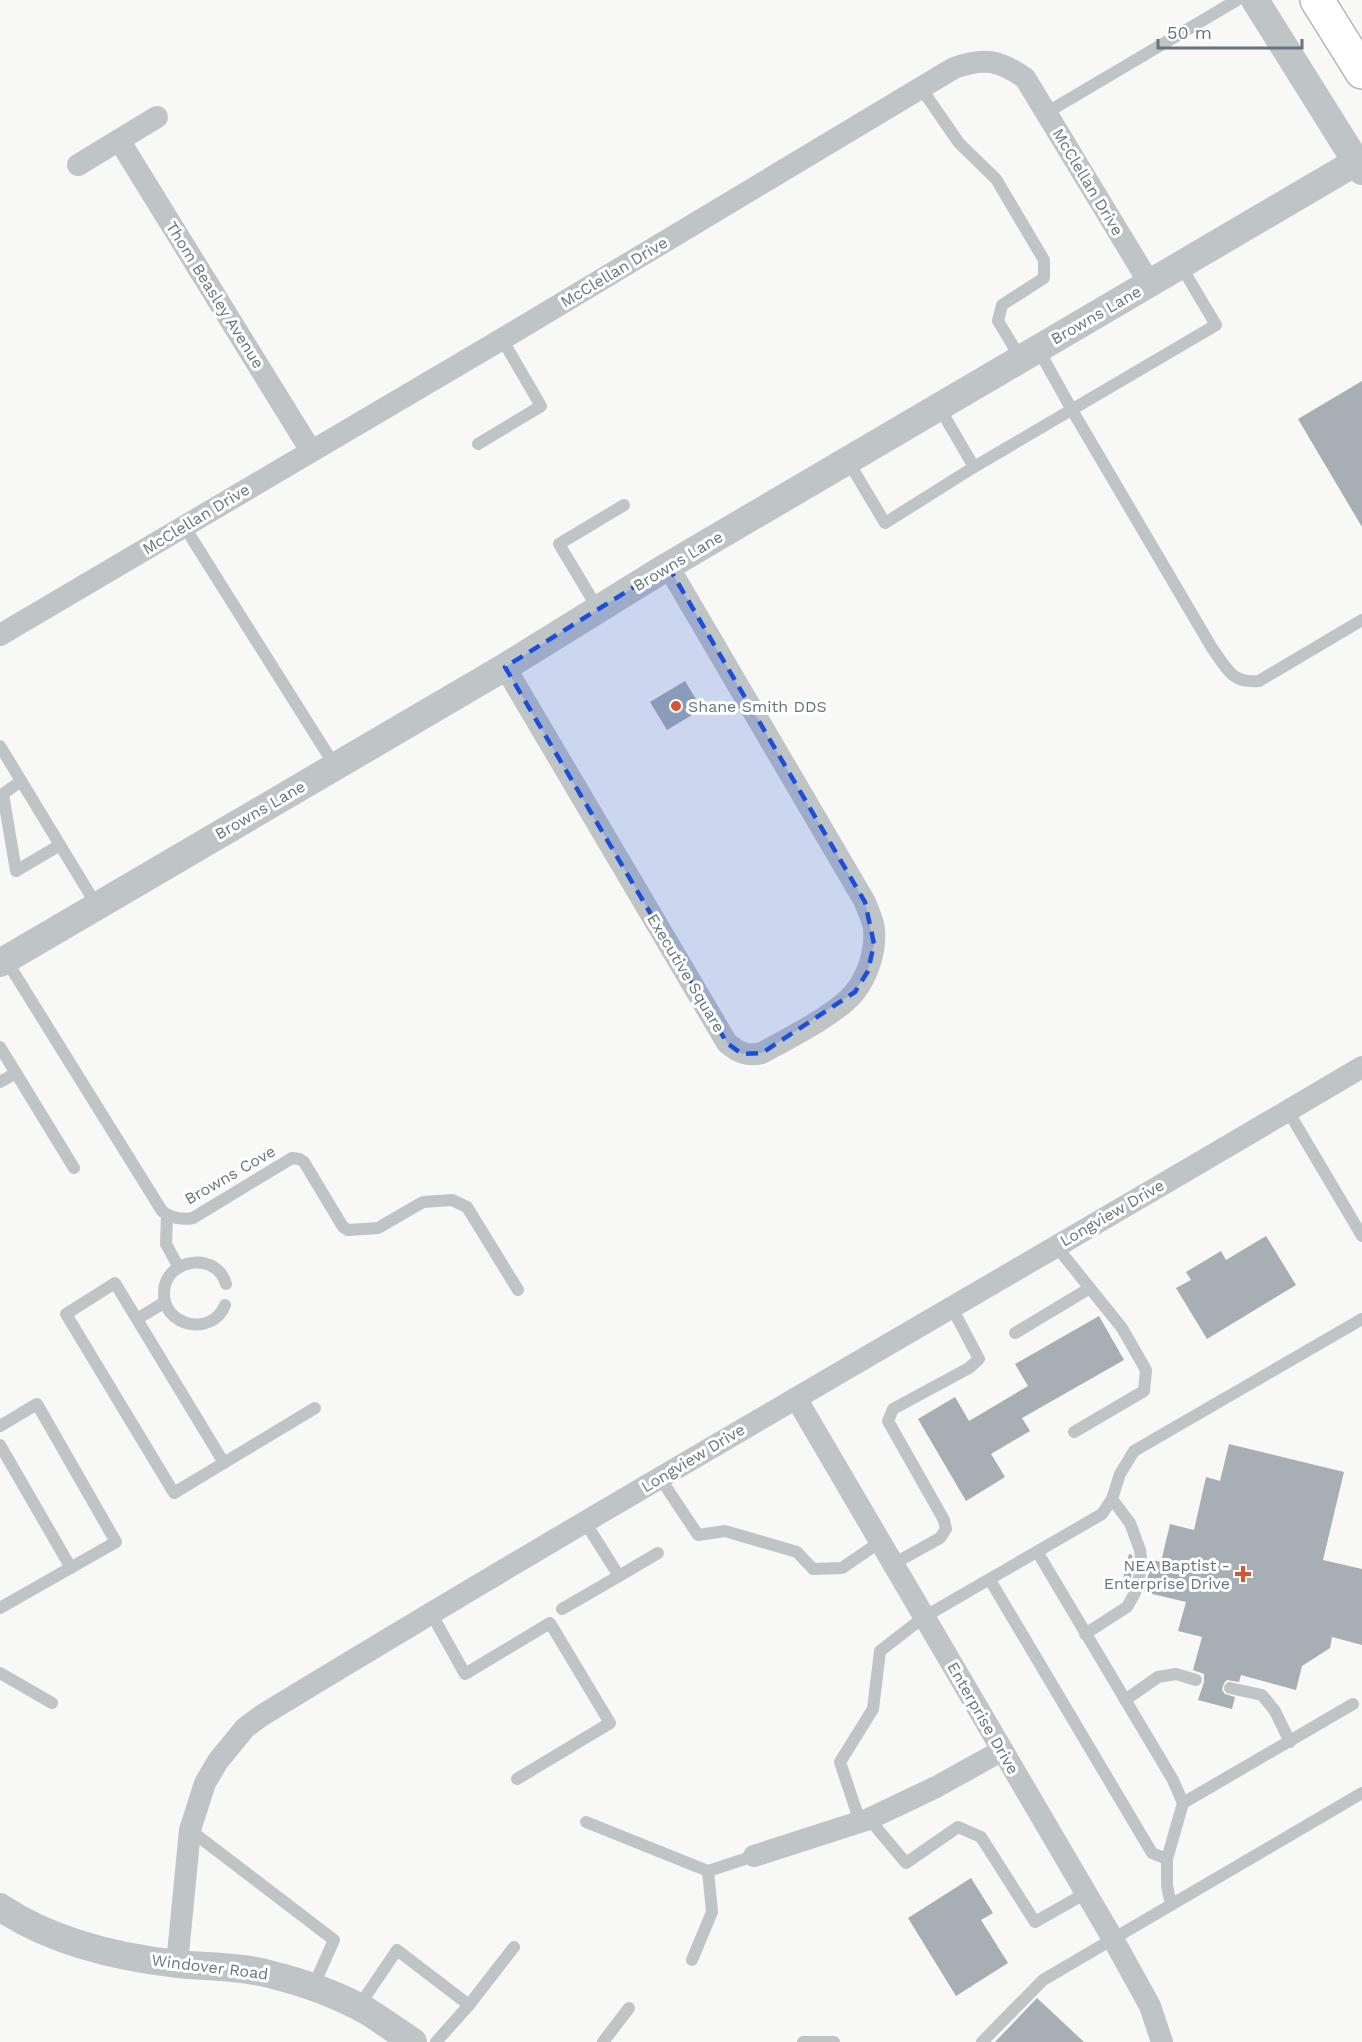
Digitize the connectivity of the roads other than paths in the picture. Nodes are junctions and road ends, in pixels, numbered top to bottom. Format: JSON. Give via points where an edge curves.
{"nodes":[{"id":1,"x":1237,"y":0,"type":"edge"},
{"id":2,"x":1255,"y":0,"type":"edge"},
{"id":3,"x":1317,"y":0,"type":"edge"},
{"id":4,"x":1362,"y":72,"type":"edge"},
{"id":5,"x":921,"y":88,"type":"junction"},
{"id":6,"x":1046,"y":112,"type":"junction"},
{"id":7,"x":157,"y":117,"type":"dead end"},
{"id":8,"x":119,"y":140,"type":"junction"},
{"id":9,"x":78,"y":165,"type":"dead end"},
{"id":10,"x":1359,"y":166,"type":"edge"},
{"id":11,"x":1181,"y":266,"type":"junction"},
{"id":12,"x":1150,"y":284,"type":"junction"},
{"id":13,"x":502,"y":339,"type":"junction"},
{"id":14,"x":1029,"y":354,"type":"junction"},
{"id":15,"x":939,"y":407,"type":"junction"},
{"id":16,"x":1072,"y":410,"type":"junction"},
{"id":17,"x":478,"y":444,"type":"dead end"},
{"id":18,"x":311,"y":451,"type":"junction"},
{"id":19,"x":848,"y":461,"type":"junction"},
{"id":20,"x":974,"y":467,"type":"junction"},
{"id":21,"x":624,"y":505,"type":"dead end"},
{"id":22,"x":184,"y":526,"type":"junction"},
{"id":23,"x":668,"y":566,"type":"junction"},
{"id":24,"x":598,"y":609,"type":"junction"},
{"id":25,"x":1362,"y":620,"type":"edge"},
{"id":26,"x":0,"y":635,"type":"edge"},
{"id":27,"x":505,"y":666,"type":"junction"},
{"id":28,"x":0,"y":746,"type":"edge"},
{"id":29,"x":335,"y":766,"type":"junction"},
{"id":30,"x":21,"y":781,"type":"junction"},
{"id":31,"x":60,"y":845,"type":"junction"},
{"id":32,"x":97,"y":906,"type":"junction"},
{"id":33,"x":3,"y":961,"type":"edge"},
{"id":34,"x":0,"y":1047,"type":"edge"},
{"id":35,"x":1362,"y":1067,"type":"edge"},
{"id":36,"x":16,"y":1073,"type":"junction"},
{"id":37,"x":0,"y":1082,"type":"edge"},
{"id":38,"x":1288,"y":1111,"type":"junction"},
{"id":39,"x":74,"y":1168,"type":"dead end"},
{"id":40,"x":167,"y":1216,"type":"junction"},
{"id":41,"x":1362,"y":1236,"type":"edge"},
{"id":42,"x":1056,"y":1246,"type":"junction"},
{"id":43,"x":178,"y":1266,"type":"junction"},
{"id":44,"x":225,"y":1284,"type":"dead end"},
{"id":45,"x":1089,"y":1288,"type":"junction"},
{"id":46,"x":518,"y":1290,"type":"dead end"},
{"id":47,"x":165,"y":1302,"type":"junction"},
{"id":48,"x":225,"y":1305,"type":"dead end"},
{"id":49,"x":951,"y":1306,"type":"junction"},
{"id":50,"x":137,"y":1319,"type":"junction"},
{"id":51,"x":1362,"y":1319,"type":"edge"},
{"id":52,"x":1015,"y":1334,"type":"dead end"},
{"id":53,"x":796,"y":1398,"type":"junction"},
{"id":54,"x":315,"y":1408,"type":"dead end"},
{"id":55,"x":0,"y":1426,"type":"edge"},
{"id":56,"x":1074,"y":1432,"type":"dead end"},
{"id":57,"x":0,"y":1445,"type":"edge"},
{"id":58,"x":224,"y":1463,"type":"junction"},
{"id":59,"x":660,"y":1478,"type":"junction"},
{"id":60,"x":1112,"y":1499,"type":"junction"},
{"id":61,"x":585,"y":1522,"type":"junction"},
{"id":62,"x":880,"y":1542,"type":"junction"},
{"id":63,"x":1038,"y":1552,"type":"junction"},
{"id":64,"x":658,"y":1553,"type":"dead end"},
{"id":65,"x":892,"y":1564,"type":"junction"},
{"id":66,"x":71,"y":1568,"type":"junction"},
{"id":67,"x":619,"y":1576,"type":"junction"},
{"id":68,"x":990,"y":1580,"type":"junction"},
{"id":69,"x":0,"y":1608,"type":"edge"},
{"id":70,"x":562,"y":1609,"type":"dead end"},
{"id":71,"x":431,"y":1613,"type":"junction"},
{"id":72,"x":924,"y":1617,"type":"junction"},
{"id":73,"x":1085,"y":1634,"type":"junction"},
{"id":74,"x":0,"y":1673,"type":"edge"},
{"id":75,"x":1196,"y":1680,"type":"dead end"},
{"id":76,"x":1230,"y":1688,"type":"dead end"},
{"id":77,"x":1125,"y":1700,"type":"junction"},
{"id":78,"x":52,"y":1703,"type":"dead end"},
{"id":79,"x":1353,"y":1704,"type":"dead end"},
{"id":80,"x":1290,"y":1742,"type":"junction"},
{"id":81,"x":1002,"y":1751,"type":"junction"},
{"id":82,"x":517,"y":1779,"type":"dead end"},
{"id":83,"x":1362,"y":1793,"type":"edge"},
{"id":84,"x":1183,"y":1803,"type":"junction"},
{"id":85,"x":864,"y":1820,"type":"junction"},
{"id":86,"x":586,"y":1822,"type":"dead end"},
{"id":87,"x":190,"y":1830,"type":"junction"},
{"id":88,"x":754,"y":1856,"type":"joint"},
{"id":89,"x":1167,"y":1858,"type":"junction"},
{"id":90,"x":708,"y":1871,"type":"junction"},
{"id":91,"x":1086,"y":1893,"type":"junction"},
{"id":92,"x":1171,"y":1905,"type":"junction"},
{"id":93,"x":0,"y":1908,"type":"edge"},
{"id":94,"x":1113,"y":1939,"type":"junction"},
{"id":95,"x":514,"y":1947,"type":"dead end"},
{"id":96,"x":693,"y":1960,"type":"dead end"},
{"id":97,"x":177,"y":1964,"type":"junction"},
{"id":98,"x":312,"y":1988,"type":"junction"},
{"id":99,"x":469,"y":2004,"type":"junction"},
{"id":100,"x":358,"y":2007,"type":"junction"},
{"id":101,"x":628,"y":2008,"type":"dead end"},
{"id":102,"x":413,"y":2042,"type":"edge"},
{"id":103,"x":436,"y":2042,"type":"edge"},
{"id":104,"x":603,"y":2042,"type":"edge"},
{"id":105,"x":803,"y":2042,"type":"edge"},
{"id":106,"x":834,"y":2042,"type":"edge"},
{"id":107,"x":982,"y":2042,"type":"edge"},
{"id":108,"x":1162,"y":2042,"type":"edge"}],
"edges":[{"from":1,"to":6,"type":"lane"},
{"from":2,"to":10,"type":"street"},
{"from":3,"to":4,"type":"highway"},
{"from":5,"to":6,"type":"street","name":"McClellan Drive","via":[[973,61],[995,62],[1025,78]]},
{"from":5,"to":13,"type":"street","name":"McClellan Drive"},
{"from":5,"to":14,"type":"lane","via":[[959,143],[996,179],[1044,260],[1044,278],[1002,305],[998,321]]},
{"from":6,"to":12,"type":"street","name":"McClellan Drive"},
{"from":7,"to":8,"type":"street"},
{"from":8,"to":9,"type":"street"},
{"from":8,"to":18,"type":"street","name":"Thom Beasley Avenue"},
{"from":10,"to":11,"type":"street","name":"Browns Lane"},
{"from":11,"to":12,"type":"street","name":"Browns Lane"},
{"from":11,"to":16,"type":"lane","via":[[1216,325]]},
{"from":12,"to":14,"type":"street","name":"Browns Lane"},
{"from":13,"to":17,"type":"lane","via":[[541,406]]},
{"from":13,"to":18,"type":"street","name":"McClellan Drive"},
{"from":14,"to":15,"type":"street","name":"Browns Lane"},
{"from":14,"to":16,"type":"lane"},
{"from":15,"to":19,"type":"street","name":"Browns Lane"},
{"from":15,"to":20,"type":"lane"},
{"from":16,"to":20,"type":"lane"},
{"from":16,"to":25,"type":"lane","via":[[1231,675],[1245,682],[1259,681]]},
{"from":18,"to":22,"type":"street","name":"McClellan Drive"},
{"from":19,"to":20,"type":"lane","via":[[885,523]]},
{"from":19,"to":23,"type":"street","name":"Browns Lane"},
{"from":21,"to":24,"type":"lane","via":[[559,544]]},
{"from":22,"to":26,"type":"street","name":"McClellan Drive"},
{"from":22,"to":29,"type":"lane"},
{"from":23,"to":24,"type":"street","name":"Browns Lane"},
{"from":23,"to":27,"type":"street","name":"Executive Square","via":[[865,902],[874,927],[870,965],[855,992],[802,1030],[756,1055],[742,1054],[727,1042]]},
{"from":24,"to":27,"type":"street","name":"Browns Lane"},
{"from":27,"to":29,"type":"street","name":"Browns Lane"},
{"from":28,"to":30,"type":"lane"},
{"from":29,"to":32,"type":"street","name":"Browns Lane"},
{"from":30,"to":31,"type":"lane"},
{"from":30,"to":31,"type":"lane","via":[[3,794],[16,871]]},
{"from":31,"to":32,"type":"lane"},
{"from":32,"to":33,"type":"street","name":"Browns Lane"},
{"from":33,"to":40,"type":"lane","name":"Browns Cove"},
{"from":34,"to":36,"type":"lane"},
{"from":35,"to":38,"type":"street","name":"Longview Drive"},
{"from":36,"to":37,"type":"lane"},
{"from":36,"to":39,"type":"lane"},
{"from":38,"to":41,"type":"lane"},
{"from":38,"to":42,"type":"street","name":"Longview Drive"},
{"from":40,"to":43,"type":"lane","via":[[166,1244]]},
{"from":40,"to":46,"type":"lane","name":"Browns Cove","via":[[193,1218],[292,1158],[299,1158],[348,1230],[378,1228],[423,1202],[452,1200],[467,1207]]},
{"from":42,"to":45,"type":"lane"},
{"from":42,"to":49,"type":"street","name":"Longview Drive"},
{"from":43,"to":44,"type":"lane","via":[[188,1262],[208,1264],[218,1270]]},
{"from":43,"to":47,"type":"lane","via":[[166,1282]]},
{"from":45,"to":52,"type":"lane"},
{"from":45,"to":56,"type":"lane","via":[[1122,1328],[1146,1370],[1144,1391]]},
{"from":47,"to":48,"type":"lane","via":[[177,1319],[196,1325],[216,1318]]},
{"from":47,"to":50,"type":"lane"},
{"from":49,"to":53,"type":"street","name":"Longview Drive"},
{"from":49,"to":65,"type":"lane","via":[[979,1359],[892,1409],[888,1421],[946,1529],[940,1538]]},
{"from":50,"to":58,"type":"lane"},
{"from":50,"to":58,"type":"lane","via":[[115,1283],[66,1314],[174,1493]]},
{"from":51,"to":60,"type":"lane","via":[[1134,1451],[1120,1474]]},
{"from":53,"to":59,"type":"street","name":"Longview Drive"},
{"from":53,"to":62,"type":"street","name":"Enterprise Drive"},
{"from":54,"to":58,"type":"lane"},
{"from":55,"to":66,"type":"lane","via":[[36,1404],[116,1542]]},
{"from":57,"to":66,"type":"lane"},
{"from":59,"to":61,"type":"street","name":"Longview Drive"},
{"from":59,"to":62,"type":"lane","via":[[698,1535],[724,1531],[797,1552],[813,1569],[842,1568]]},
{"from":60,"to":63,"type":"lane","via":[[1102,1514]]},
{"from":60,"to":73,"type":"lane","via":[[1130,1523],[1142,1566],[1127,1607]]},
{"from":61,"to":67,"type":"lane"},
{"from":61,"to":71,"type":"street","name":"Longview Drive"},
{"from":62,"to":65,"type":"street","name":"Enterprise Drive"},
{"from":63,"to":68,"type":"lane"},
{"from":63,"to":73,"type":"lane"},
{"from":64,"to":67,"type":"lane"},
{"from":65,"to":72,"type":"street","name":"Enterprise Drive"},
{"from":66,"to":69,"type":"lane"},
{"from":67,"to":70,"type":"lane"},
{"from":68,"to":72,"type":"lane"},
{"from":68,"to":89,"type":"lane","via":[[1152,1853]]},
{"from":71,"to":82,"type":"lane","via":[[465,1674],[550,1623],[610,1723]]},
{"from":71,"to":87,"type":"street","name":"Longview Drive","via":[[245,1728],[205,1783]]},
{"from":72,"to":81,"type":"street","name":"Enterprise Drive"},
{"from":72,"to":85,"type":"lane","via":[[880,1652],[873,1709],[840,1762]]},
{"from":73,"to":77,"type":"lane"},
{"from":74,"to":78,"type":"lane"},
{"from":75,"to":77,"type":"lane","via":[[1176,1674],[1158,1677]]},
{"from":76,"to":80,"type":"lane","via":[[1262,1695]]},
{"from":77,"to":84,"type":"lane"},
{"from":79,"to":80,"type":"lane"},
{"from":80,"to":84,"type":"lane"},
{"from":81,"to":85,"type":"street"},
{"from":81,"to":91,"type":"street","name":"Enterprise Drive"},
{"from":83,"to":92,"type":"lane"},
{"from":84,"to":89,"type":"lane"},
{"from":85,"to":88,"type":"street"},
{"from":85,"to":91,"type":"lane","via":[[906,1863],[957,1827],[981,1837],[1035,1922]]},
{"from":86,"to":90,"type":"lane"},
{"from":87,"to":97,"type":"street","name":"Longview Drive"},
{"from":87,"to":98,"type":"lane","via":[[334,1940]]},
{"from":88,"to":90,"type":"lane"},
{"from":89,"to":92,"type":"lane"},
{"from":90,"to":96,"type":"lane","via":[[712,1912]]},
{"from":91,"to":94,"type":"street","name":"Enterprise Drive"},
{"from":92,"to":94,"type":"lane"},
{"from":93,"to":97,"type":"street","name":"Windover Road","via":[[58,1938]]},
{"from":94,"to":107,"type":"lane","via":[[1043,1980]]},
{"from":94,"to":108,"type":"street","name":"Enterprise Drive","via":[[1150,2006]]},
{"from":95,"to":99,"type":"lane"},
{"from":97,"to":98,"type":"street","name":"Windover Road","via":[[243,1969]]},
{"from":98,"to":100,"type":"street","name":"Windover Road"},
{"from":99,"to":100,"type":"lane","via":[[396,1950]]},
{"from":99,"to":103,"type":"lane"},
{"from":100,"to":102,"type":"street","name":"Windover Road"},
{"from":101,"to":104,"type":"lane"},
{"from":105,"to":106,"type":"lane"}]}
